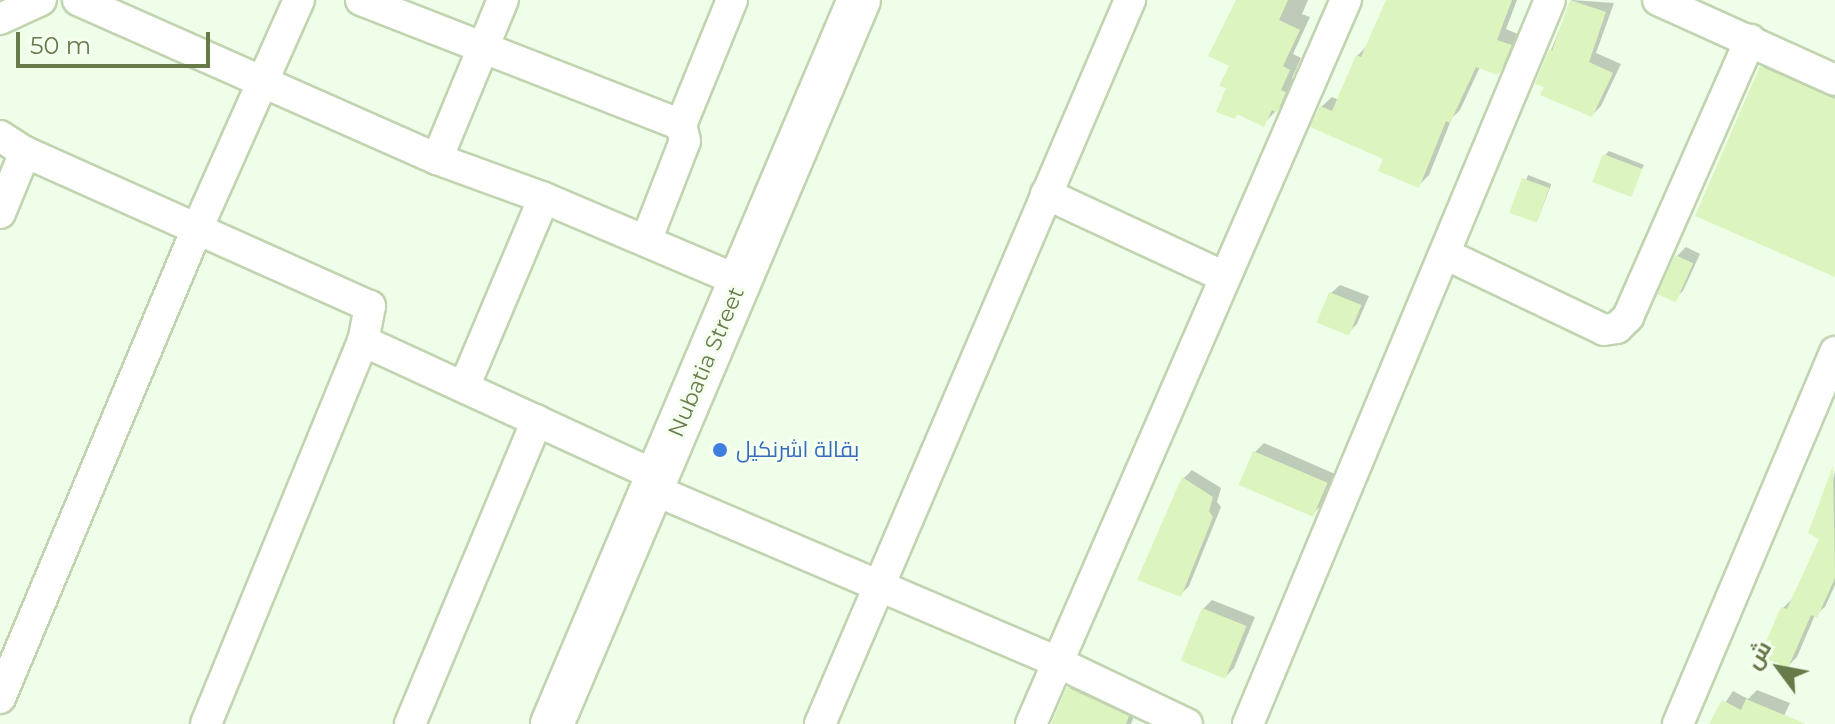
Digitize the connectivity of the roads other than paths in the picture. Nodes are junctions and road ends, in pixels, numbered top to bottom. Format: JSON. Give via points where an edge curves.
{"nodes":[{"id":1,"x":41,"y":0,"type":"edge"},
{"id":2,"x":78,"y":0,"type":"edge"},
{"id":3,"x":299,"y":0,"type":"edge"},
{"id":4,"x":361,"y":0,"type":"edge"},
{"id":5,"x":503,"y":0,"type":"edge"},
{"id":6,"x":732,"y":0,"type":"edge"},
{"id":7,"x":859,"y":0,"type":"edge"},
{"id":8,"x":1130,"y":0,"type":"edge"},
{"id":9,"x":1346,"y":0,"type":"edge"},
{"id":10,"x":1550,"y":0,"type":"edge"},
{"id":11,"x":1658,"y":0,"type":"edge"},
{"id":12,"x":1711,"y":10,"type":"edge"},
{"id":13,"x":0,"y":19,"type":"edge"},
{"id":14,"x":1750,"y":40,"type":"junction"},
{"id":15,"x":482,"y":49,"type":"junction"},
{"id":16,"x":1835,"y":80,"type":"edge"},
{"id":17,"x":260,"y":83,"type":"junction"},
{"id":18,"x":681,"y":125,"type":"junction"},
{"id":19,"x":12,"y":144,"type":"edge"},
{"id":20,"x":437,"y":159,"type":"junction"},
{"id":21,"x":1046,"y":194,"type":"junction"},
{"id":22,"x":544,"y":198,"type":"junction"},
{"id":23,"x":0,"y":213,"type":"edge"},
{"id":24,"x":197,"y":229,"type":"junction"},
{"id":25,"x":646,"y":241,"type":"junction"},
{"id":26,"x":1445,"y":254,"type":"junction"},
{"id":27,"x":1225,"y":277,"type":"junction"},
{"id":28,"x":740,"y":281,"type":"junction"},
{"id":29,"x":363,"y":341,"type":"junction"},
{"id":30,"x":1835,"y":352,"type":"edge"},
{"id":31,"x":464,"y":387,"type":"junction"},
{"id":32,"x":537,"y":420,"type":"junction"},
{"id":33,"x":654,"y":483,"type":"junction"},
{"id":34,"x":878,"y":584,"type":"junction"},
{"id":35,"x":1057,"y":662,"type":"junction"},
{"id":36,"x":0,"y":698,"type":"edge"},
{"id":37,"x":418,"y":721,"type":"edge"},
{"id":38,"x":213,"y":722,"type":"edge"},
{"id":39,"x":552,"y":724,"type":"edge"},
{"id":40,"x":820,"y":724,"type":"edge"},
{"id":41,"x":1031,"y":724,"type":"edge"},
{"id":42,"x":1187,"y":724,"type":"edge"},
{"id":43,"x":1248,"y":724,"type":"edge"},
{"id":44,"x":1678,"y":724,"type":"edge"}],
"edges":[{"from":1,"to":13,"type":"street"},
{"from":2,"to":17,"type":"street"},
{"from":3,"to":17,"type":"street"},
{"from":4,"to":15,"type":"street"},
{"from":5,"to":15,"type":"street"},
{"from":6,"to":18,"type":"street"},
{"from":7,"to":28,"type":"street","name":"Nubatia Street"},
{"from":8,"to":21,"type":"street"},
{"from":9,"to":27,"type":"street"},
{"from":10,"to":26,"type":"street"},
{"from":11,"to":12,"type":"street"},
{"from":12,"to":14,"type":"street"},
{"from":14,"to":16,"type":"street"},
{"from":14,"to":26,"type":"street","via":[[1628,317],[1617,328],[1604,330]]},
{"from":15,"to":18,"type":"street"},
{"from":15,"to":20,"type":"street"},
{"from":17,"to":20,"type":"street"},
{"from":17,"to":24,"type":"street"},
{"from":18,"to":25,"type":"street","via":[[685,141]]},
{"from":19,"to":23,"type":"street"},
{"from":19,"to":24,"type":"street"},
{"from":20,"to":22,"type":"street"},
{"from":21,"to":27,"type":"street"},
{"from":21,"to":34,"type":"street"},
{"from":22,"to":25,"type":"street"},
{"from":22,"to":31,"type":"street"},
{"from":24,"to":29,"type":"street","via":[[364,301],[371,313]]},
{"from":24,"to":36,"type":"street"},
{"from":25,"to":28,"type":"street"},
{"from":26,"to":43,"type":"street"},
{"from":27,"to":35,"type":"street"},
{"from":28,"to":33,"type":"street","name":"Nubatia Street"},
{"from":29,"to":31,"type":"street"},
{"from":29,"to":38,"type":"street"},
{"from":30,"to":44,"type":"street"},
{"from":31,"to":32,"type":"street"},
{"from":32,"to":33,"type":"street"},
{"from":32,"to":37,"type":"street"},
{"from":33,"to":34,"type":"street"},
{"from":33,"to":39,"type":"street","name":"Nubatia Street"},
{"from":34,"to":35,"type":"street"},
{"from":34,"to":40,"type":"street"},
{"from":35,"to":41,"type":"street"},
{"from":35,"to":42,"type":"street"}]}
